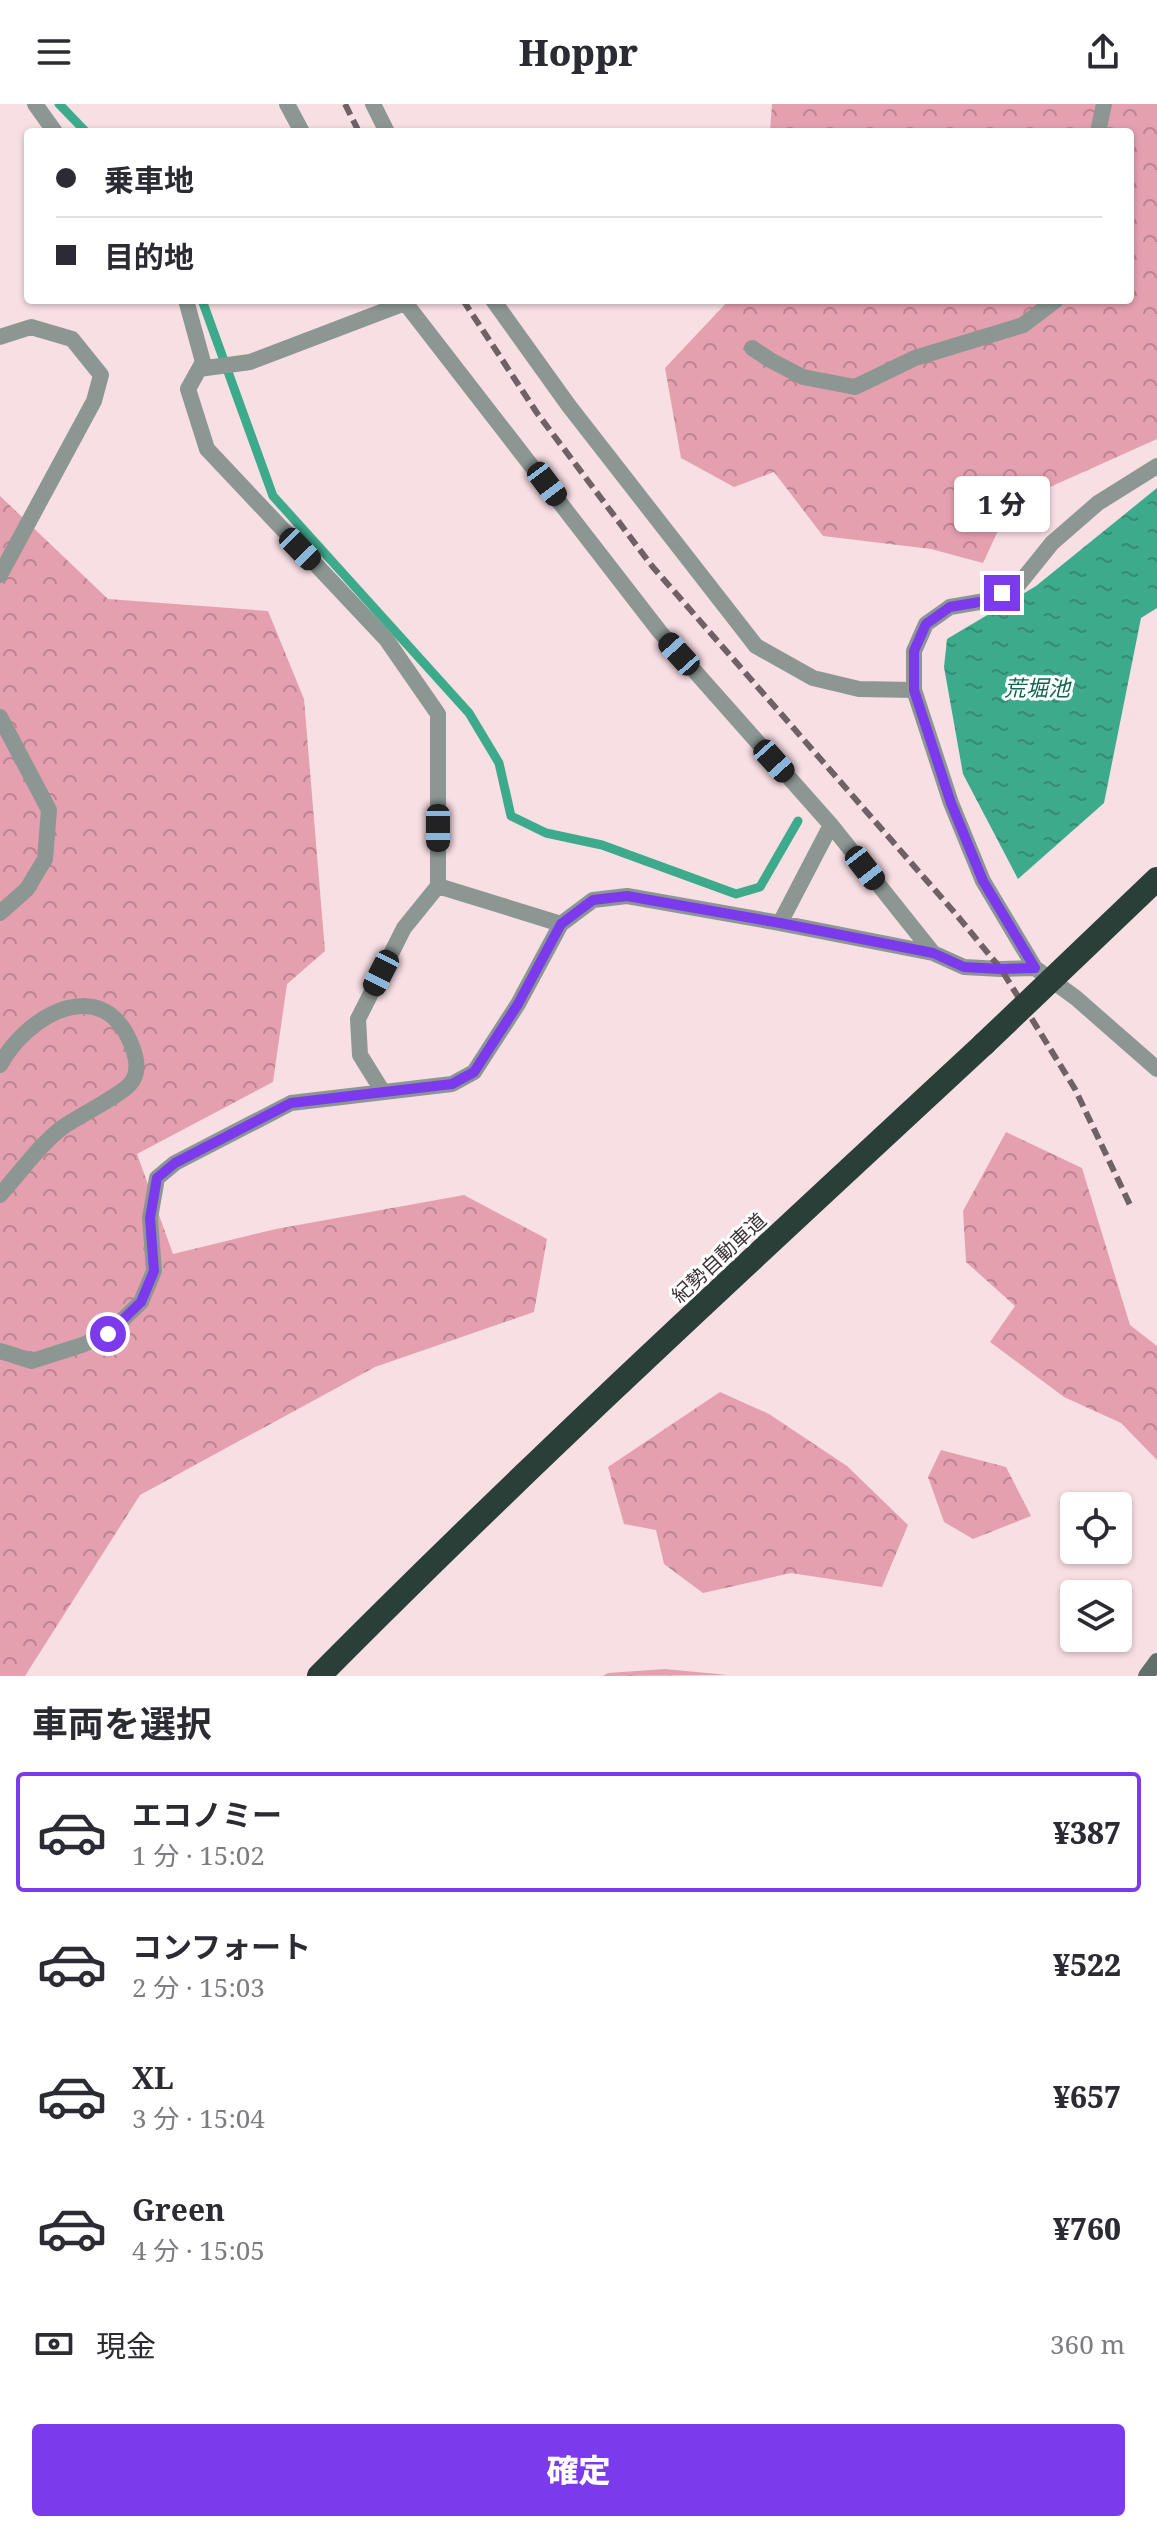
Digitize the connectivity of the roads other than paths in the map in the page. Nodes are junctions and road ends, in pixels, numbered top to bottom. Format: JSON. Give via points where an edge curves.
{"nodes":[{"id":1,"x":35,"y":104,"type":"edge"},
{"id":2,"x":287,"y":104,"type":"edge"},
{"id":3,"x":373,"y":104,"type":"edge"},
{"id":4,"x":1104,"y":104,"type":"edge"},
{"id":5,"x":52,"y":128,"type":"edge"},
{"id":6,"x":300,"y":128,"type":"edge"},
{"id":7,"x":385,"y":128,"type":"edge"},
{"id":8,"x":1099,"y":128,"type":"edge"},
{"id":9,"x":187,"y":304,"type":"edge"},
{"id":10,"x":399,"y":304,"type":"edge"},
{"id":11,"x":406,"y":304,"type":"edge"},
{"id":12,"x":496,"y":304,"type":"edge"},
{"id":13,"x":1051,"y":304,"type":"edge"},
{"id":14,"x":0,"y":337,"type":"edge"},
{"id":15,"x":752,"y":348,"type":"dead end"},
{"id":16,"x":199,"y":369,"type":"junction"},
{"id":17,"x":1157,"y":466,"type":"edge"},
{"id":18,"x":0,"y":575,"type":"edge"},
{"id":19,"x":914,"y":690,"type":"junction"},
{"id":20,"x":0,"y":717,"type":"edge"},
{"id":21,"x":831,"y":825,"type":"junction"},
{"id":22,"x":1157,"y":879,"type":"edge"},
{"id":23,"x":438,"y":886,"type":"junction"},
{"id":24,"x":0,"y":913,"type":"edge"},
{"id":25,"x":780,"y":923,"type":"junction"},
{"id":26,"x":561,"y":924,"type":"junction"},
{"id":27,"x":933,"y":953,"type":"junction"},
{"id":28,"x":1035,"y":968,"type":"junction"},
{"id":29,"x":0,"y":1065,"type":"edge"},
{"id":30,"x":1157,"y":1069,"type":"edge"},
{"id":31,"x":383,"y":1092,"type":"junction"},
{"id":32,"x":0,"y":1195,"type":"edge"},
{"id":33,"x":0,"y":1351,"type":"edge"},
{"id":34,"x":1157,"y":1661,"type":"edge"},
{"id":35,"x":319,"y":1676,"type":"edge"},
{"id":36,"x":1146,"y":1676,"type":"edge"}],
"edges":[{"from":1,"to":5,"type":"street"},
{"from":2,"to":6,"type":"street"},
{"from":3,"to":7,"type":"street"},
{"from":4,"to":8,"type":"street"},
{"from":9,"to":16,"type":"street","via":[[203,362]]},
{"from":10,"to":16,"type":"street","via":[[250,362]]},
{"from":11,"to":21,"type":"street","via":[[660,632]]},
{"from":12,"to":19,"type":"street","via":[[756,646],[813,678],[859,689]]},
{"from":13,"to":15,"type":"street","via":[[1023,325],[915,358],[855,387],[803,377]]},
{"from":14,"to":18,"type":"street","via":[[31,327],[72,339],[101,375],[94,401]]},
{"from":16,"to":23,"type":"street","via":[[188,389],[207,449],[386,639],[438,714]]},
{"from":17,"to":19,"type":"street","via":[[1098,503],[1052,543],[1019,584],[985,601],[950,607],[926,624],[914,651]]},
{"from":19,"to":28,"type":"street","via":[[983,881]]},
{"from":20,"to":24,"type":"street","via":[[49,810],[45,859],[27,889]]},
{"from":21,"to":25,"type":"street"},
{"from":21,"to":27,"type":"street"},
{"from":22,"to":35,"type":"highway","name":"紀勢自動車道","bridge":true,"via":[[661,1345]]},
{"from":23,"to":26,"type":"street"},
{"from":23,"to":31,"type":"street","via":[[404,928],[358,1019],[360,1055]]},
{"from":25,"to":26,"type":"street","via":[[627,896],[593,900]]},
{"from":25,"to":27,"type":"street"},
{"from":26,"to":31,"type":"street","via":[[474,1072],[452,1084]]},
{"from":27,"to":28,"type":"street","via":[[964,967]]},
{"from":28,"to":30,"type":"street"},
{"from":29,"to":32,"type":"street","via":[[50,1013],[84,1004],[113,1013],[127,1031],[138,1062],[131,1083],[60,1129]]},
{"from":31,"to":33,"type":"street","via":[[291,1103],[175,1163],[157,1178],[150,1218],[154,1271],[141,1302],[108,1334],[82,1345],[32,1361]]},
{"from":34,"to":36,"type":"street"}]}
